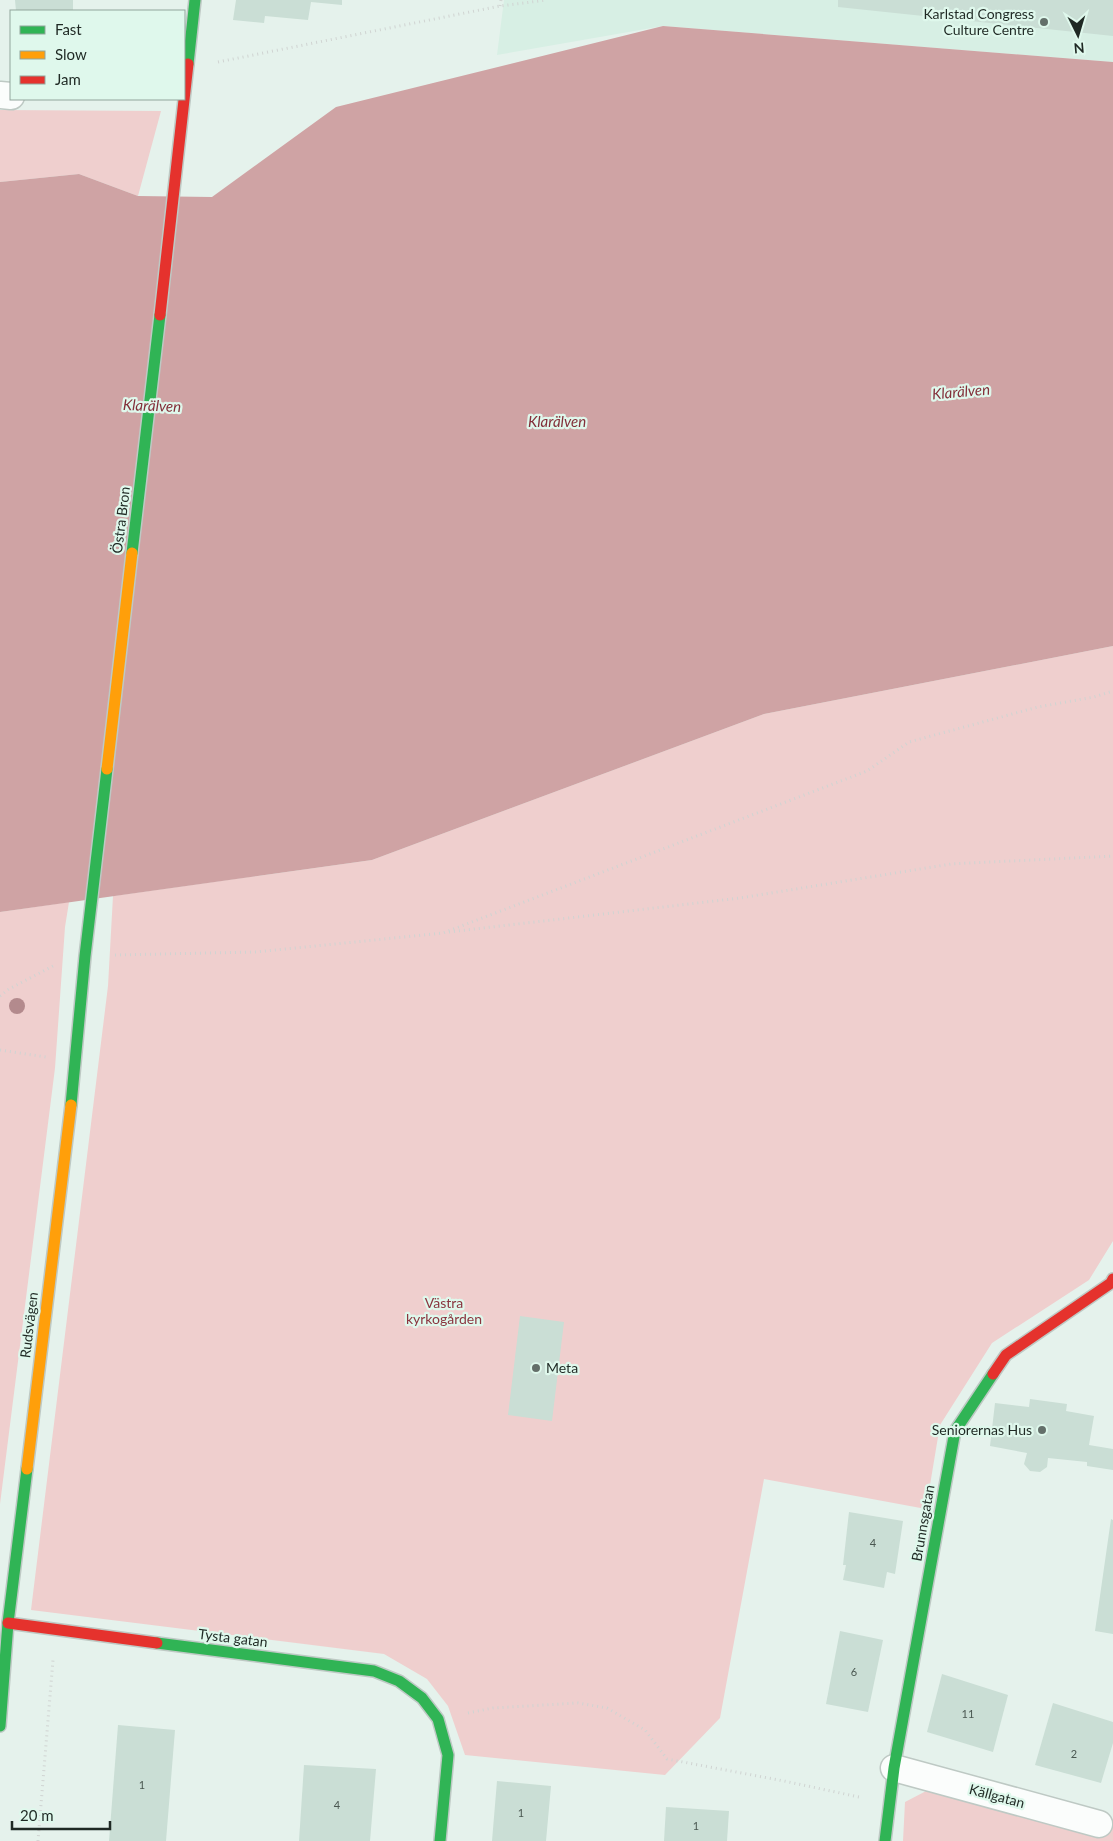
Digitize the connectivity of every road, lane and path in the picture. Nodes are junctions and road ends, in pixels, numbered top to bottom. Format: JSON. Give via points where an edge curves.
{"nodes":[{"id":1,"x":195,"y":0,"type":"edge"},
{"id":2,"x":501,"y":0,"type":"edge"},
{"id":3,"x":547,"y":0,"type":"edge"},
{"id":4,"x":500,"y":6,"type":"junction"},
{"id":5,"x":189,"y":62,"type":"junction"},
{"id":6,"x":185,"y":99,"type":"edge"},
{"id":7,"x":185,"y":100,"type":"edge"},
{"id":8,"x":1113,"y":691,"type":"edge"},
{"id":9,"x":1113,"y":856,"type":"edge"},
{"id":10,"x":89,"y":927,"type":"joint"},
{"id":11,"x":443,"y":933,"type":"junction"},
{"id":12,"x":85,"y":956,"type":"junction"},
{"id":13,"x":0,"y":996,"type":"edge"},
{"id":14,"x":0,"y":1050,"type":"edge"},
{"id":15,"x":76,"y":1062,"type":"junction"},
{"id":16,"x":1113,"y":1279,"type":"edge"},
{"id":17,"x":8,"y":1623,"type":"junction"},
{"id":18,"x":56,"y":1630,"type":"junction"},
{"id":19,"x":438,"y":1719,"type":"junction"},
{"id":20,"x":0,"y":1726,"type":"edge"},
{"id":21,"x":894,"y":1768,"type":"junction"},
{"id":22,"x":890,"y":1804,"type":"junction"},
{"id":23,"x":1099,"y":1824,"type":"dead end"},
{"id":24,"x":38,"y":1841,"type":"edge"},
{"id":25,"x":440,"y":1841,"type":"edge"},
{"id":26,"x":885,"y":1841,"type":"edge"}],
"edges":[{"from":1,"to":5,"type":"street","name":"Östra Bron"},
{"from":2,"to":4,"type":"path"},
{"from":3,"to":4,"type":"path"},
{"from":4,"to":5,"type":"path","via":[[219,62]]},
{"from":5,"to":6,"type":"street","name":"Östra Bron"},
{"from":7,"to":10,"type":"street","name":"Östra Bron"},
{"from":8,"to":11,"type":"path","via":[[1038,707],[909,742],[867,771]]},
{"from":9,"to":11,"type":"path","via":[[952,864],[740,898]]},
{"from":10,"to":12,"type":"street","name":"Rudsvägen"},
{"from":11,"to":12,"type":"path","via":[[256,952]]},
{"from":12,"to":13,"type":"path","via":[[47,968]]},
{"from":12,"to":15,"type":"street","name":"Rudsvägen"},
{"from":14,"to":15,"type":"path"},
{"from":15,"to":17,"type":"street","name":"Rudsvägen"},
{"from":16,"to":21,"type":"street","name":"Brunnsgatan","via":[[1006,1355],[955,1431]]},
{"from":17,"to":18,"type":"street","name":"Tysta gatan"},
{"from":17,"to":20,"type":"street","name":"Rudsvägen"},
{"from":18,"to":19,"type":"street","name":"Tysta gatan","via":[[374,1672],[399,1681],[422,1698]]},
{"from":18,"to":24,"type":"path"},
{"from":19,"to":22,"type":"path","via":[[493,1708],[578,1702],[608,1708],[645,1730],[666,1759]]},
{"from":19,"to":25,"type":"street","via":[[448,1755]]},
{"from":21,"to":22,"type":"street","name":"Brunnsgatan"},
{"from":21,"to":23,"type":"street","name":"Källgatan"},
{"from":22,"to":26,"type":"street","name":"Brunnsgatan"}]}
